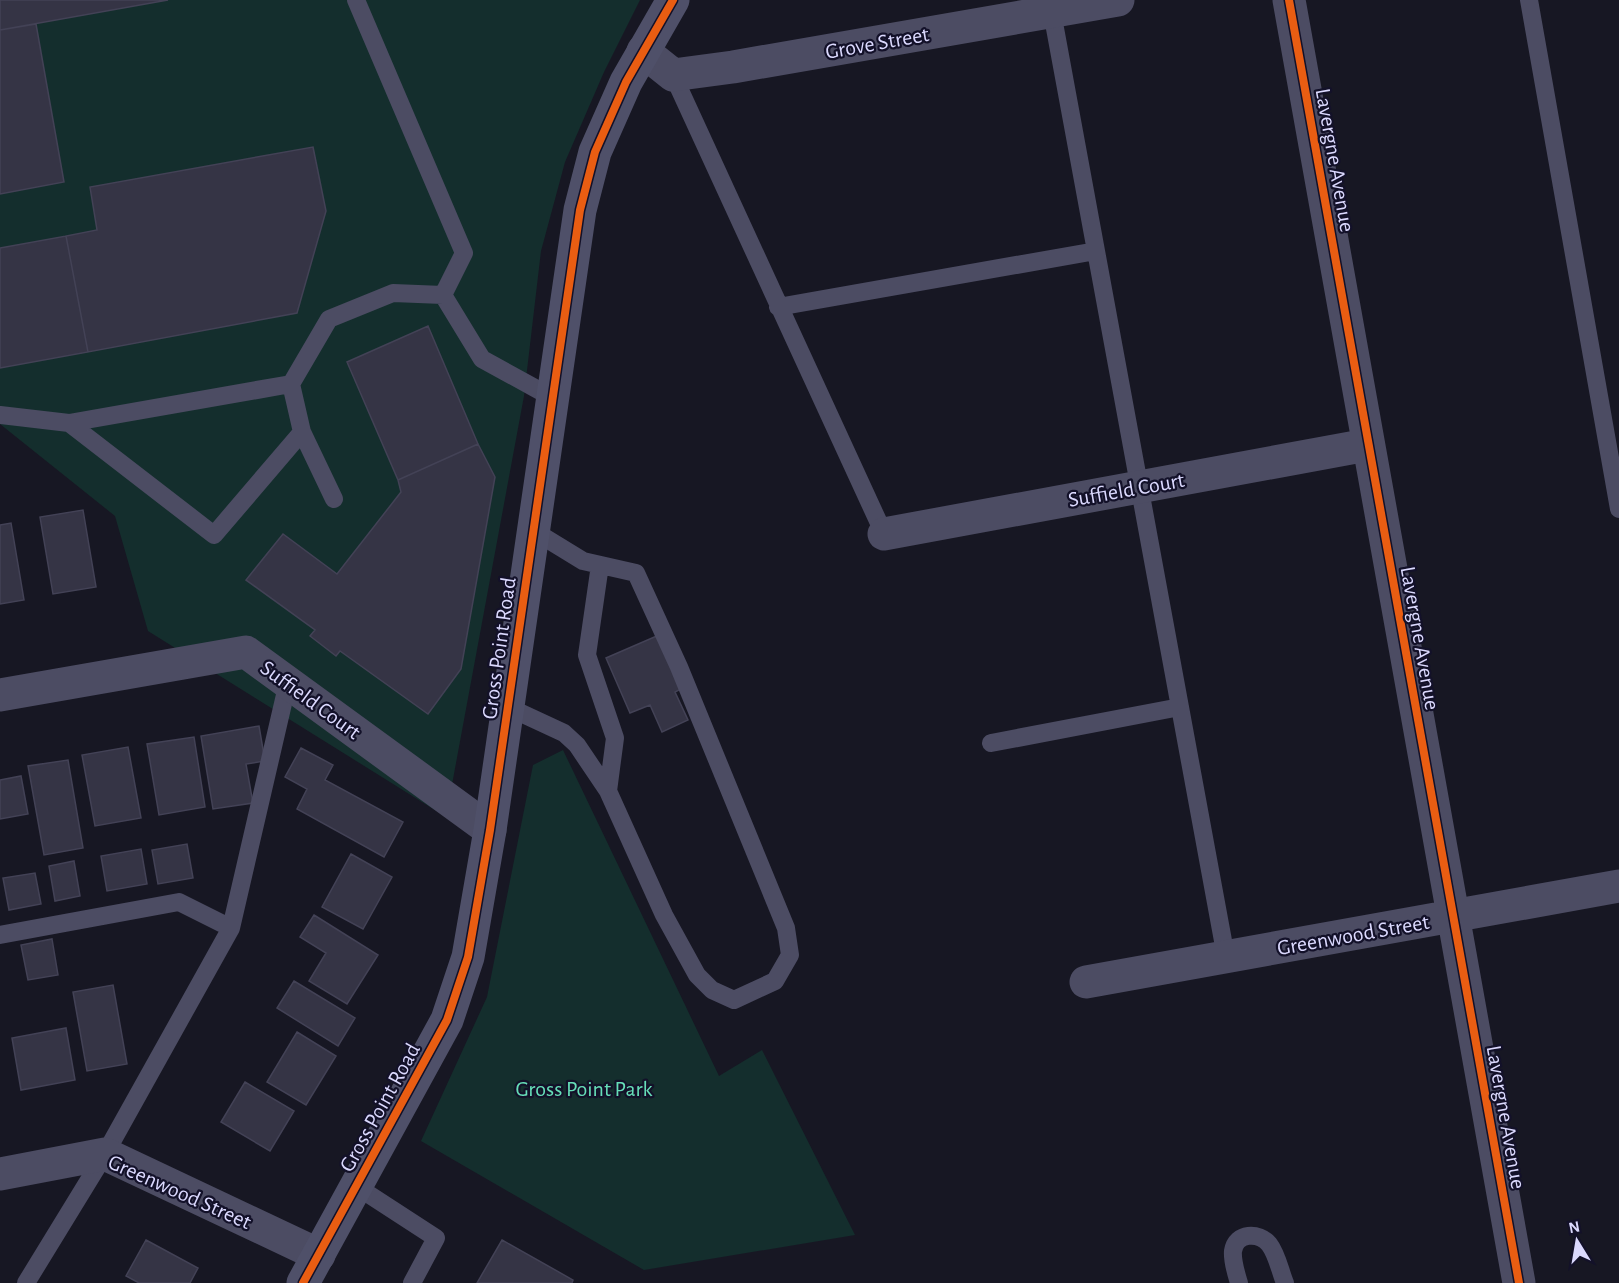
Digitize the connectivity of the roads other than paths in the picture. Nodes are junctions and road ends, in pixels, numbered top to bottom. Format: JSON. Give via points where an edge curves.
{"nodes":[{"id":1,"x":356,"y":0,"type":"edge"},
{"id":2,"x":1118,"y":0,"type":"edge"},
{"id":3,"x":1289,"y":0,"type":"edge"},
{"id":4,"x":1529,"y":0,"type":"edge"},
{"id":5,"x":672,"y":1,"type":"edge"},
{"id":6,"x":1052,"y":12,"type":"junction"},
{"id":7,"x":644,"y":51,"type":"junction"},
{"id":8,"x":673,"y":75,"type":"junction"},
{"id":9,"x":1096,"y":251,"type":"junction"},
{"id":10,"x":443,"y":295,"type":"junction"},
{"id":11,"x":778,"y":307,"type":"junction"},
{"id":12,"x":291,"y":384,"type":"junction"},
{"id":13,"x":553,"y":398,"type":"junction"},
{"id":14,"x":0,"y":416,"type":"edge"},
{"id":15,"x":69,"y":423,"type":"junction"},
{"id":16,"x":302,"y":432,"type":"junction"},
{"id":17,"x":1367,"y":444,"type":"junction"},
{"id":18,"x":1139,"y":487,"type":"junction"},
{"id":19,"x":334,"y":499,"type":"dead end"},
{"id":20,"x":1619,"y":509,"type":"edge"},
{"id":21,"x":534,"y":531,"type":"junction"},
{"id":22,"x":884,"y":534,"type":"joint"},
{"id":23,"x":600,"y":565,"type":"junction"},
{"id":24,"x":288,"y":682,"type":"junction"},
{"id":25,"x":0,"y":695,"type":"edge"},
{"id":26,"x":508,"y":707,"type":"junction"},
{"id":27,"x":1180,"y":707,"type":"junction"},
{"id":28,"x":991,"y":743,"type":"dead end"},
{"id":29,"x":608,"y":790,"type":"junction"},
{"id":30,"x":490,"y":830,"type":"junction"},
{"id":31,"x":1619,"y":886,"type":"edge"},
{"id":32,"x":1454,"y":916,"type":"junction"},
{"id":33,"x":231,"y":928,"type":"junction"},
{"id":34,"x":0,"y":935,"type":"edge"},
{"id":35,"x":1226,"y":957,"type":"junction"},
{"id":36,"x":1086,"y":982,"type":"dead end"},
{"id":37,"x":105,"y":1154,"type":"junction"},
{"id":38,"x":0,"y":1174,"type":"edge"},
{"id":39,"x":356,"y":1186,"type":"junction"},
{"id":40,"x":311,"y":1269,"type":"edge"},
{"id":41,"x":26,"y":1283,"type":"edge"},
{"id":42,"x":412,"y":1283,"type":"edge"},
{"id":43,"x":1239,"y":1283,"type":"edge"},
{"id":44,"x":1285,"y":1283,"type":"edge"},
{"id":45,"x":1519,"y":1283,"type":"edge"}],
"edges":[{"from":1,"to":10,"type":"lane","via":[[464,253]]},
{"from":2,"to":6,"type":"street","name":"Grove Street"},
{"from":3,"to":17,"type":"street","name":"Lavergne Avenue"},
{"from":4,"to":20,"type":"lane"},
{"from":5,"to":7,"type":"main road","name":"Gross Point Road"},
{"from":6,"to":8,"type":"street","name":"Grove Street"},
{"from":6,"to":9,"type":"lane"},
{"from":7,"to":8,"type":"street"},
{"from":7,"to":13,"type":"main road","name":"Gross Point Road","via":[[595,152],[580,210]]},
{"from":8,"to":11,"type":"lane"},
{"from":9,"to":11,"type":"lane"},
{"from":9,"to":18,"type":"lane"},
{"from":10,"to":12,"type":"lane","via":[[393,293],[329,319]]},
{"from":10,"to":13,"type":"lane","via":[[482,359]]},
{"from":11,"to":22,"type":"lane"},
{"from":12,"to":15,"type":"lane"},
{"from":12,"to":16,"type":"lane"},
{"from":13,"to":21,"type":"main road","name":"Gross Point Road"},
{"from":14,"to":15,"type":"lane"},
{"from":15,"to":16,"type":"lane","via":[[214,535]]},
{"from":16,"to":19,"type":"lane"},
{"from":17,"to":18,"type":"street","name":"Suffield Court"},
{"from":17,"to":32,"type":"street","name":"Lavergne Avenue"},
{"from":18,"to":22,"type":"street","name":"Suffield Court"},
{"from":18,"to":27,"type":"lane"},
{"from":21,"to":23,"type":"lane","via":[[583,561]]},
{"from":21,"to":26,"type":"main road","name":"Gross Point Road"},
{"from":23,"to":29,"type":"lane","via":[[587,655],[615,738]]},
{"from":23,"to":29,"type":"lane","via":[[636,573],[679,667],[786,928],[790,955],[775,981],[734,999],[712,990],[697,975],[664,915]]},
{"from":24,"to":25,"type":"street","name":"Suffield Court","via":[[246,652]]},
{"from":24,"to":30,"type":"street","name":"Suffield Court"},
{"from":24,"to":33,"type":"lane"},
{"from":26,"to":29,"type":"lane","via":[[564,733]]},
{"from":26,"to":30,"type":"main road","name":"Gross Point Road"},
{"from":27,"to":28,"type":"lane"},
{"from":27,"to":35,"type":"lane"},
{"from":30,"to":39,"type":"main road","name":"Gross Point Road","via":[[468,957],[447,1020]]},
{"from":31,"to":32,"type":"street","name":"Greenwood Street"},
{"from":32,"to":35,"type":"street","name":"Greenwood Street"},
{"from":32,"to":45,"type":"street","name":"Lavergne Avenue"},
{"from":33,"to":34,"type":"lane","via":[[178,902]]},
{"from":33,"to":37,"type":"lane"},
{"from":35,"to":36,"type":"street","name":"Greenwood Street"},
{"from":37,"to":38,"type":"street","name":"Greenwood Street"},
{"from":37,"to":40,"type":"street","name":"Greenwood Street"},
{"from":37,"to":41,"type":"lane"},
{"from":39,"to":40,"type":"main road","name":"Gross Point Road"},
{"from":39,"to":42,"type":"lane","via":[[436,1238]]},
{"from":43,"to":44,"type":"lane","via":[[1233,1251],[1239,1241],[1253,1235],[1270,1245]]}]}
